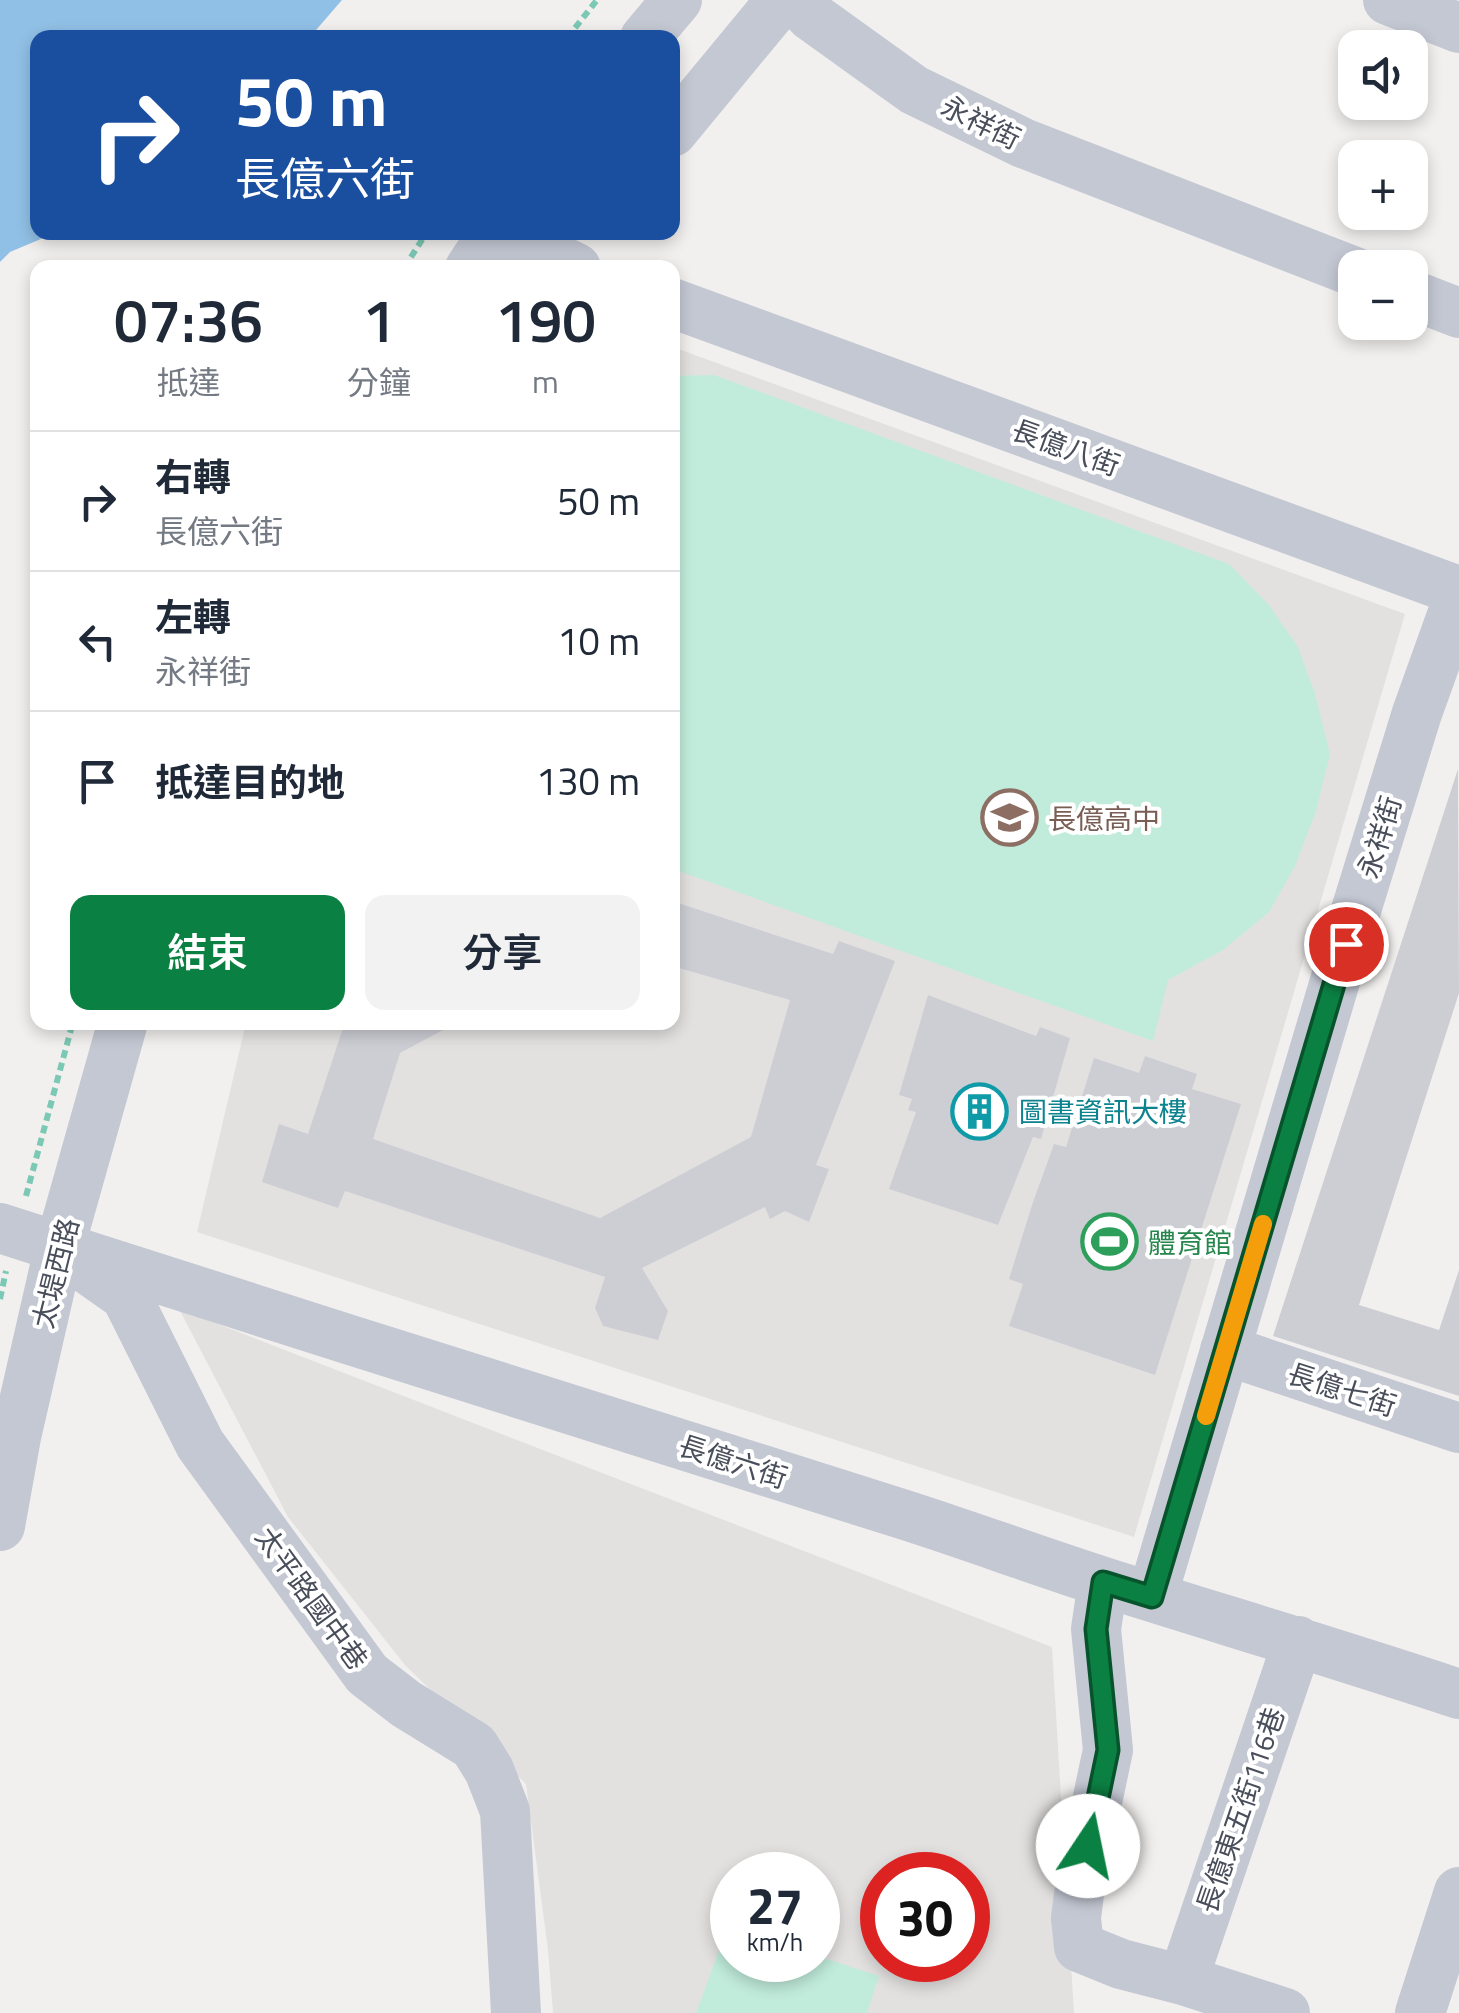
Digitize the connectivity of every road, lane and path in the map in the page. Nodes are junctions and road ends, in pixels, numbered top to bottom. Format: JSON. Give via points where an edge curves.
{"nodes":[{"id":1,"x":597,"y":0,"type":"edge"},
{"id":2,"x":678,"y":0,"type":"edge"},
{"id":3,"x":781,"y":0,"type":"edge"},
{"id":4,"x":796,"y":0,"type":"edge"},
{"id":5,"x":1388,"y":0,"type":"edge"},
{"id":6,"x":1459,"y":28,"type":"edge"},
{"id":7,"x":573,"y":30,"type":"edge"},
{"id":8,"x":651,"y":30,"type":"edge"},
{"id":9,"x":680,"y":122,"type":"edge"},
{"id":10,"x":519,"y":240,"type":"edge"},
{"id":11,"x":560,"y":260,"type":"edge"},
{"id":12,"x":1338,"y":265,"type":"edge"},
{"id":13,"x":1428,"y":301,"type":"edge"},
{"id":14,"x":680,"y":306,"type":"edge"},
{"id":15,"x":1459,"y":312,"type":"edge"},
{"id":16,"x":1459,"y":594,"type":"edge"},
{"id":17,"x":71,"y":1030,"type":"edge"},
{"id":18,"x":118,"y":1030,"type":"edge"},
{"id":19,"x":21,"y":1235,"type":"edge"},
{"id":20,"x":1225,"y":1350,"type":"junction"},
{"id":21,"x":1459,"y":1428,"type":"edge"},
{"id":22,"x":0,"y":1526,"type":"edge"},
{"id":23,"x":1103,"y":1582,"type":"junction"},
{"id":24,"x":1152,"y":1597,"type":"junction"},
{"id":25,"x":1298,"y":1641,"type":"junction"},
{"id":26,"x":1459,"y":1694,"type":"edge"},
{"id":27,"x":1459,"y":1892,"type":"edge"},
{"id":28,"x":1183,"y":1980,"type":"junction"},
{"id":29,"x":516,"y":2013,"type":"edge"},
{"id":30,"x":1285,"y":2013,"type":"edge"},
{"id":31,"x":1420,"y":2013,"type":"edge"}],
"edges":[{"from":1,"to":7,"type":"path"},
{"from":2,"to":8,"type":"street"},
{"from":3,"to":9,"type":"street"},
{"from":4,"to":12,"type":"street","name":"永祥街","via":[[914,90],[976,121]]},
{"from":5,"to":6,"type":"street"},
{"from":10,"to":11,"type":"street"},
{"from":13,"to":15,"type":"street"},
{"from":14,"to":16,"type":"street","name":"長億八街"},
{"from":16,"to":20,"type":"street","name":"永祥街"},
{"from":17,"to":19,"type":"path"},
{"from":18,"to":19,"type":"street","name":"太堤西路"},
{"from":19,"to":22,"type":"street","name":"太堤西路","via":[[16,1438]]},
{"from":19,"to":23,"type":"street","name":"長億六街"},
{"from":19,"to":29,"type":"street","name":"太平路國中巷","via":[[126,1296],[200,1444],[367,1674],[474,1746],[505,1811]]},
{"from":20,"to":21,"type":"street","name":"長億七街"},
{"from":20,"to":24,"type":"street","name":"永祥街"},
{"from":23,"to":24,"type":"street","name":"長億六街"},
{"from":23,"to":28,"type":"street","via":[[1096,1629],[1108,1750],[1076,1918],[1079,1947]]},
{"from":24,"to":25,"type":"street","name":"長億六街"},
{"from":25,"to":26,"type":"street","name":"長億六街"},
{"from":25,"to":28,"type":"street","name":"長億東五街116巷"},
{"from":27,"to":31,"type":"street"},
{"from":28,"to":30,"type":"street"}]}
